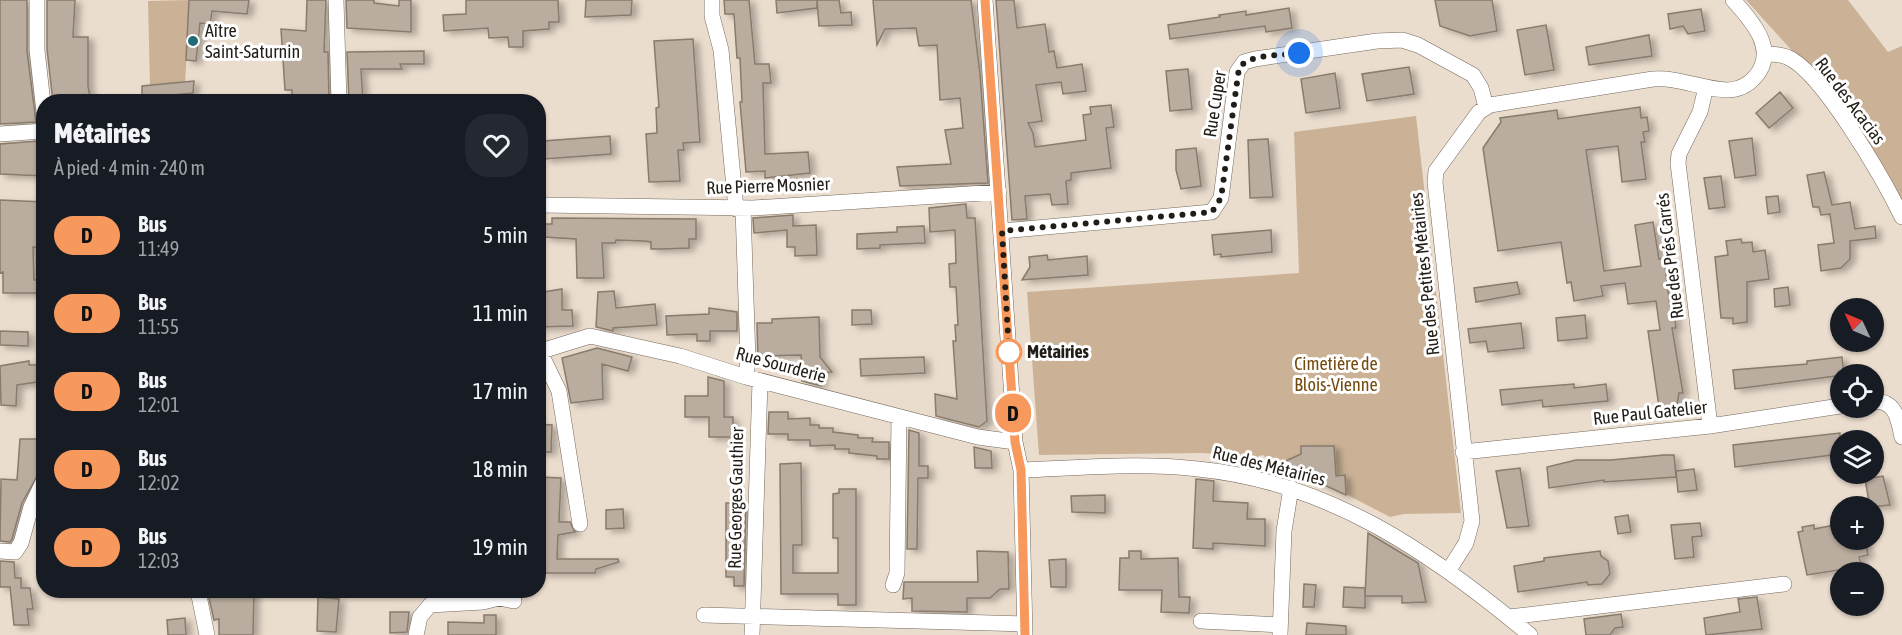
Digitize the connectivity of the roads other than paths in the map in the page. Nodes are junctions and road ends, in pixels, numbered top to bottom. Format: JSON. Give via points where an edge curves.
{"nodes":[{"id":1,"x":37,"y":0,"type":"edge"},
{"id":2,"x":336,"y":0,"type":"edge"},
{"id":3,"x":712,"y":0,"type":"edge"},
{"id":4,"x":985,"y":0,"type":"edge"},
{"id":5,"x":1733,"y":0,"type":"edge"},
{"id":6,"x":1764,"y":54,"type":"junction"},
{"id":7,"x":1706,"y":87,"type":"junction"},
{"id":8,"x":42,"y":94,"type":"edge"},
{"id":9,"x":339,"y":94,"type":"edge"},
{"id":10,"x":1486,"y":107,"type":"junction"},
{"id":11,"x":36,"y":132,"type":"edge"},
{"id":12,"x":0,"y":134,"type":"edge"},
{"id":13,"x":999,"y":192,"type":"junction"},
{"id":14,"x":546,"y":205,"type":"edge"},
{"id":15,"x":739,"y":208,"type":"junction"},
{"id":16,"x":1902,"y":217,"type":"edge"},
{"id":17,"x":1002,"y":231,"type":"junction"},
{"id":18,"x":546,"y":350,"type":"edge"},
{"id":19,"x":546,"y":366,"type":"edge"},
{"id":20,"x":753,"y":379,"type":"junction"},
{"id":21,"x":1884,"y":403,"type":"edge"},
{"id":22,"x":1830,"y":408,"type":"edge"},
{"id":23,"x":899,"y":417,"type":"junction"},
{"id":24,"x":1710,"y":426,"type":"junction"},
{"id":25,"x":1902,"y":437,"type":"edge"},
{"id":26,"x":1015,"y":442,"type":"junction"},
{"id":27,"x":1463,"y":452,"type":"junction"},
{"id":28,"x":1021,"y":470,"type":"junction"},
{"id":29,"x":1291,"y":488,"type":"junction"},
{"id":30,"x":36,"y":497,"type":"edge"},
{"id":31,"x":580,"y":524,"type":"dead end"},
{"id":32,"x":0,"y":551,"type":"edge"},
{"id":33,"x":1449,"y":570,"type":"junction"},
{"id":34,"x":1784,"y":584,"type":"dead end"},
{"id":35,"x":893,"y":585,"type":"dead end"},
{"id":36,"x":199,"y":598,"type":"edge"},
{"id":37,"x":514,"y":601,"type":"dead end"},
{"id":38,"x":704,"y":615,"type":"dead end"},
{"id":39,"x":752,"y":616,"type":"junction"},
{"id":40,"x":1509,"y":617,"type":"junction"},
{"id":41,"x":1200,"y":621,"type":"dead end"},
{"id":42,"x":853,"y":628,"type":"edge"},
{"id":43,"x":1025,"y":629,"type":"edge"},
{"id":44,"x":1280,"y":630,"type":"edge"},
{"id":45,"x":207,"y":635,"type":"edge"},
{"id":46,"x":416,"y":635,"type":"edge"},
{"id":47,"x":752,"y":635,"type":"edge"},
{"id":48,"x":1530,"y":635,"type":"edge"}],
"edges":[{"from":1,"to":8,"type":"street"},
{"from":2,"to":9,"type":"street"},
{"from":3,"to":15,"type":"street","name":"Rue Georges Gauthier"},
{"from":4,"to":13,"type":"street"},
{"from":5,"to":6,"type":"street","via":[[1758,30]]},
{"from":6,"to":7,"type":"street","via":[[1759,73],[1744,86],[1727,90]]},
{"from":6,"to":16,"type":"street","name":"Rue des Acacias","via":[[1787,57],[1815,82],[1854,133]]},
{"from":7,"to":10,"type":"street","via":[[1679,79],[1653,79]]},
{"from":7,"to":24,"type":"street","name":"Rue des Prés Carrés","via":[[1678,163]]},
{"from":10,"to":17,"type":"street","name":"Rue Cuper","via":[[1473,75],[1402,40],[1255,59],[1244,62],[1237,72],[1221,198],[1212,212]]},
{"from":10,"to":27,"type":"street","name":"Rue des Petites Métairies","via":[[1435,176]]},
{"from":11,"to":12,"type":"street"},
{"from":13,"to":15,"type":"street","name":"Rue Pierre Mosnier"},
{"from":13,"to":17,"type":"street"},
{"from":14,"to":15,"type":"street","name":"Rue Pierre Mosnier"},
{"from":15,"to":20,"type":"street","name":"Rue Georges Gauthier"},
{"from":17,"to":26,"type":"street"},
{"from":18,"to":20,"type":"street","name":"Rue Sourderie","via":[[590,336],[680,356]]},
{"from":19,"to":31,"type":"street","via":[[559,391]]},
{"from":20,"to":23,"type":"street","name":"Rue Sourderie"},
{"from":20,"to":39,"type":"street","name":"Rue Georges Gauthier"},
{"from":21,"to":25,"type":"street","via":[[1894,409]]},
{"from":22,"to":24,"type":"street","name":"Rue Paul Gatelier"},
{"from":23,"to":26,"type":"street","name":"Rue Sourderie"},
{"from":23,"to":35,"type":"street","via":[[897,573]]},
{"from":24,"to":27,"type":"street","name":"Rue Paul Gatelier"},
{"from":26,"to":28,"type":"street"},
{"from":27,"to":33,"type":"street","name":"Rue des Petites Métairies","via":[[1472,521],[1466,543]]},
{"from":28,"to":29,"type":"street","name":"Rue des Métairies","via":[[1183,467]]},
{"from":28,"to":43,"type":"street"},
{"from":29,"to":33,"type":"street","name":"Rue des Métairies","via":[[1355,513]]},
{"from":29,"to":44,"type":"street","via":[[1284,531]]},
{"from":30,"to":32,"type":"street","via":[[21,543],[15,552]]},
{"from":33,"to":40,"type":"street","name":"Rue des Métairies"},
{"from":34,"to":40,"type":"street"},
{"from":36,"to":45,"type":"street"},
{"from":37,"to":46,"type":"street","via":[[499,598],[430,605],[420,616]]},
{"from":38,"to":39,"type":"street"},
{"from":39,"to":42,"type":"street"},
{"from":39,"to":47,"type":"street","name":"Rue Georges Gauthier"},
{"from":40,"to":48,"type":"street","name":"Rue des Métairies"},
{"from":41,"to":44,"type":"street"},
{"from":42,"to":43,"type":"street"}]}
